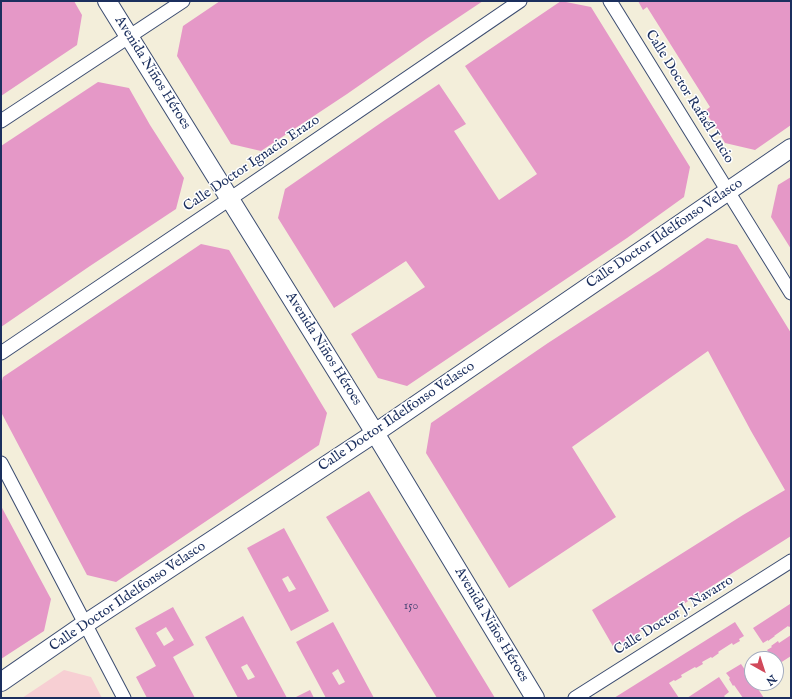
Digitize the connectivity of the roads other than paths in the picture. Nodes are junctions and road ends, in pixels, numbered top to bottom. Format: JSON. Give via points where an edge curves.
{"nodes":[{"id":1,"x":107,"y":1,"type":"edge"},
{"id":2,"x":183,"y":1,"type":"edge"},
{"id":3,"x":520,"y":1,"type":"edge"},
{"id":4,"x":610,"y":1,"type":"edge"},
{"id":5,"x":129,"y":36,"type":"junction"},
{"id":6,"x":1,"y":121,"type":"edge"},
{"id":7,"x":791,"y":148,"type":"edge"},
{"id":8,"x":728,"y":191,"type":"junction"},
{"id":9,"x":230,"y":199,"type":"junction"},
{"id":10,"x":791,"y":292,"type":"edge"},
{"id":11,"x":1,"y":353,"type":"edge"},
{"id":12,"x":375,"y":433,"type":"junction"},
{"id":13,"x":1,"y":463,"type":"edge"},
{"id":14,"x":791,"y":561,"type":"edge"},
{"id":15,"x":86,"y":624,"type":"junction"},
{"id":16,"x":1,"y":682,"type":"edge"},
{"id":17,"x":124,"y":698,"type":"edge"},
{"id":18,"x":535,"y":698,"type":"edge"},
{"id":19,"x":575,"y":698,"type":"edge"}],
"edges":[{"from":1,"to":5,"type":"street","name":"Avenida Niños Héroes"},
{"from":2,"to":5,"type":"street"},
{"from":3,"to":9,"type":"street","name":"Calle Doctor Ignacio Erazo"},
{"from":4,"to":8,"type":"street","name":"Calle Doctor Rafaél Lucio"},
{"from":5,"to":6,"type":"street"},
{"from":5,"to":9,"type":"street","name":"Avenida Niños Héroes"},
{"from":7,"to":8,"type":"street","name":"Calle Doctor Ildelfonso Velasco"},
{"from":8,"to":10,"type":"street","name":"Calle Doctor Rafaél Lucio"},
{"from":8,"to":12,"type":"street","name":"Calle Doctor Ildelfonso Velasco"},
{"from":9,"to":11,"type":"street","name":"Calle Doctor Ignacio Erazo"},
{"from":9,"to":12,"type":"street","name":"Avenida Niños Héroes"},
{"from":12,"to":15,"type":"street","name":"Calle Doctor Ildelfonso Velasco"},
{"from":12,"to":18,"type":"street","name":"Avenida Niños Héroes"},
{"from":13,"to":15,"type":"street"},
{"from":14,"to":19,"type":"street","name":"Calle Doctor J. Navarro"},
{"from":15,"to":16,"type":"street","name":"Calle Doctor Ildelfonso Velasco"},
{"from":15,"to":17,"type":"street"}]}
